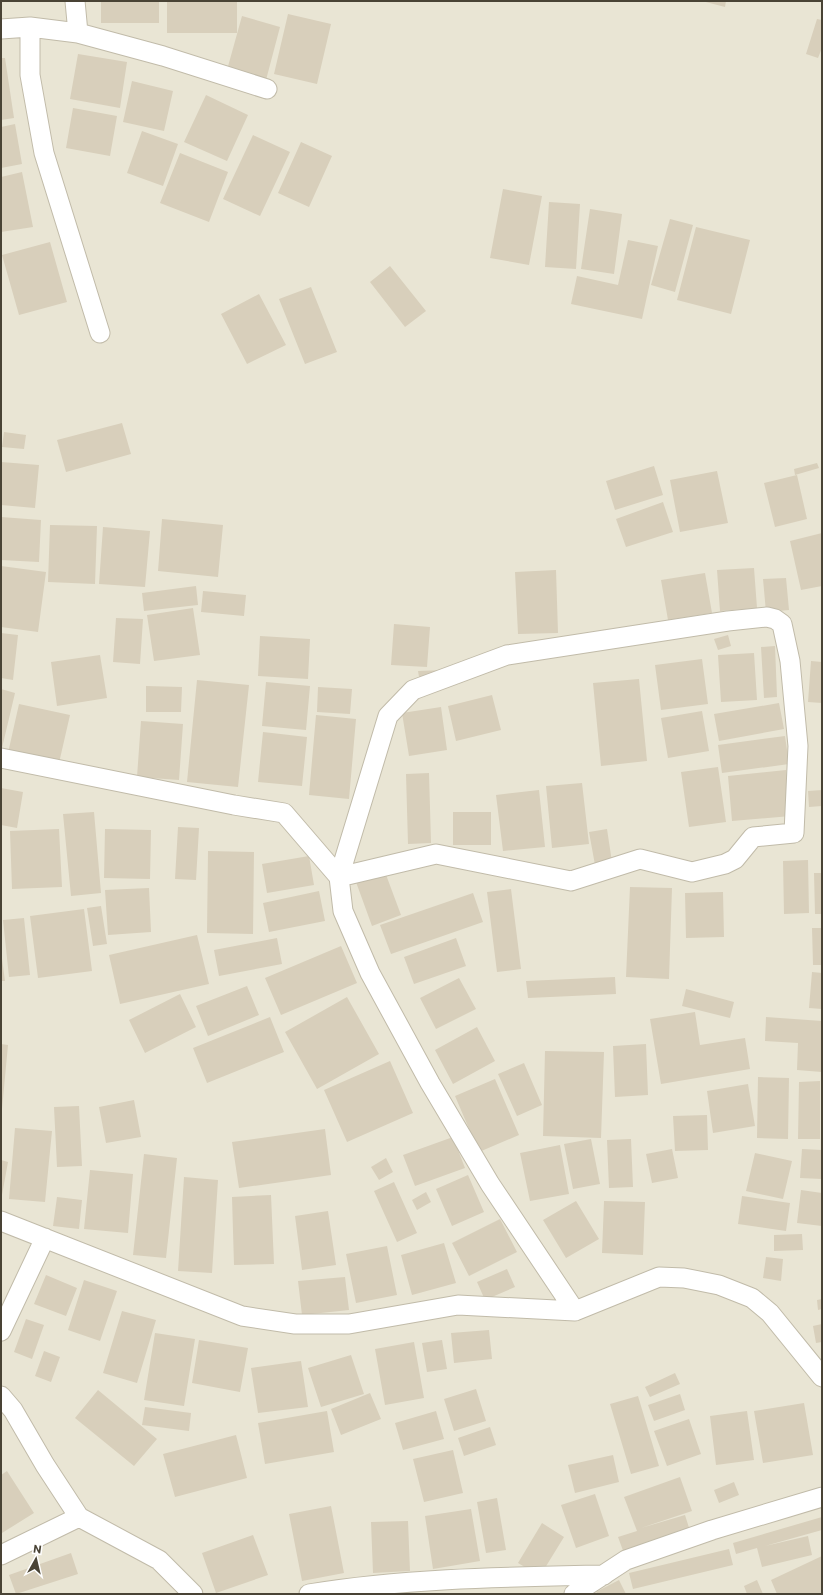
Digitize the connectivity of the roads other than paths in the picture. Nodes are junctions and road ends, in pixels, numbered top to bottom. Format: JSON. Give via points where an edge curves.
{"nodes":[{"id":1,"x":75,"y":1,"type":"edge"},
{"id":2,"x":30,"y":27,"type":"junction"},
{"id":3,"x":1,"y":29,"type":"edge"},
{"id":4,"x":78,"y":33,"type":"junction"},
{"id":5,"x":266,"y":89,"type":"dead end"},
{"id":6,"x":100,"y":333,"type":"dead end"},
{"id":7,"x":1,"y":758,"type":"edge"},
{"id":8,"x":339,"y":877,"type":"junction"},
{"id":9,"x":1,"y":1221,"type":"edge"},
{"id":10,"x":45,"y":1238,"type":"junction"},
{"id":11,"x":575,"y":1311,"type":"junction"},
{"id":12,"x":1,"y":1330,"type":"edge"},
{"id":13,"x":822,"y":1377,"type":"edge"},
{"id":14,"x":1,"y":1396,"type":"edge"},
{"id":15,"x":822,"y":1497,"type":"edge"},
{"id":16,"x":79,"y":1517,"type":"junction"},
{"id":17,"x":1,"y":1555,"type":"edge"},
{"id":18,"x":604,"y":1575,"type":"junction"},
{"id":19,"x":193,"y":1594,"type":"edge"},
{"id":20,"x":309,"y":1594,"type":"edge"},
{"id":21,"x":574,"y":1594,"type":"edge"}],
"edges":[{"from":1,"to":4,"type":"street"},
{"from":2,"to":3,"type":"street"},
{"from":2,"to":4,"type":"street"},
{"from":2,"to":6,"type":"street","via":[[30,75],[44,153]]},
{"from":4,"to":5,"type":"street","via":[[164,56]]},
{"from":7,"to":8,"type":"street","via":[[284,813]]},
{"from":8,"to":8,"type":"street","via":[[388,716],[413,690],[507,655],[728,621],[767,618],[776,619],[782,624],[790,661],[798,746],[794,833],[753,837],[735,858],[725,864],[692,872],[640,859],[571,881],[436,854]]},
{"from":8,"to":11,"type":"street","via":[[343,911],[370,973],[430,1083],[490,1184]]},
{"from":9,"to":10,"type":"street"},
{"from":10,"to":11,"type":"street","via":[[242,1316],[295,1324],[349,1324],[458,1305]]},
{"from":10,"to":12,"type":"street"},
{"from":11,"to":13,"type":"street","via":[[659,1277],[684,1278],[720,1285],[752,1298],[770,1313]]},
{"from":14,"to":16,"type":"street","via":[[13,1410]]},
{"from":15,"to":18,"type":"street","via":[[712,1530],[626,1560]]},
{"from":16,"to":17,"type":"street"},
{"from":16,"to":19,"type":"street","via":[[159,1560]]},
{"from":18,"to":20,"type":"street","via":[[459,1578],[360,1586]]},
{"from":18,"to":21,"type":"street"}]}
